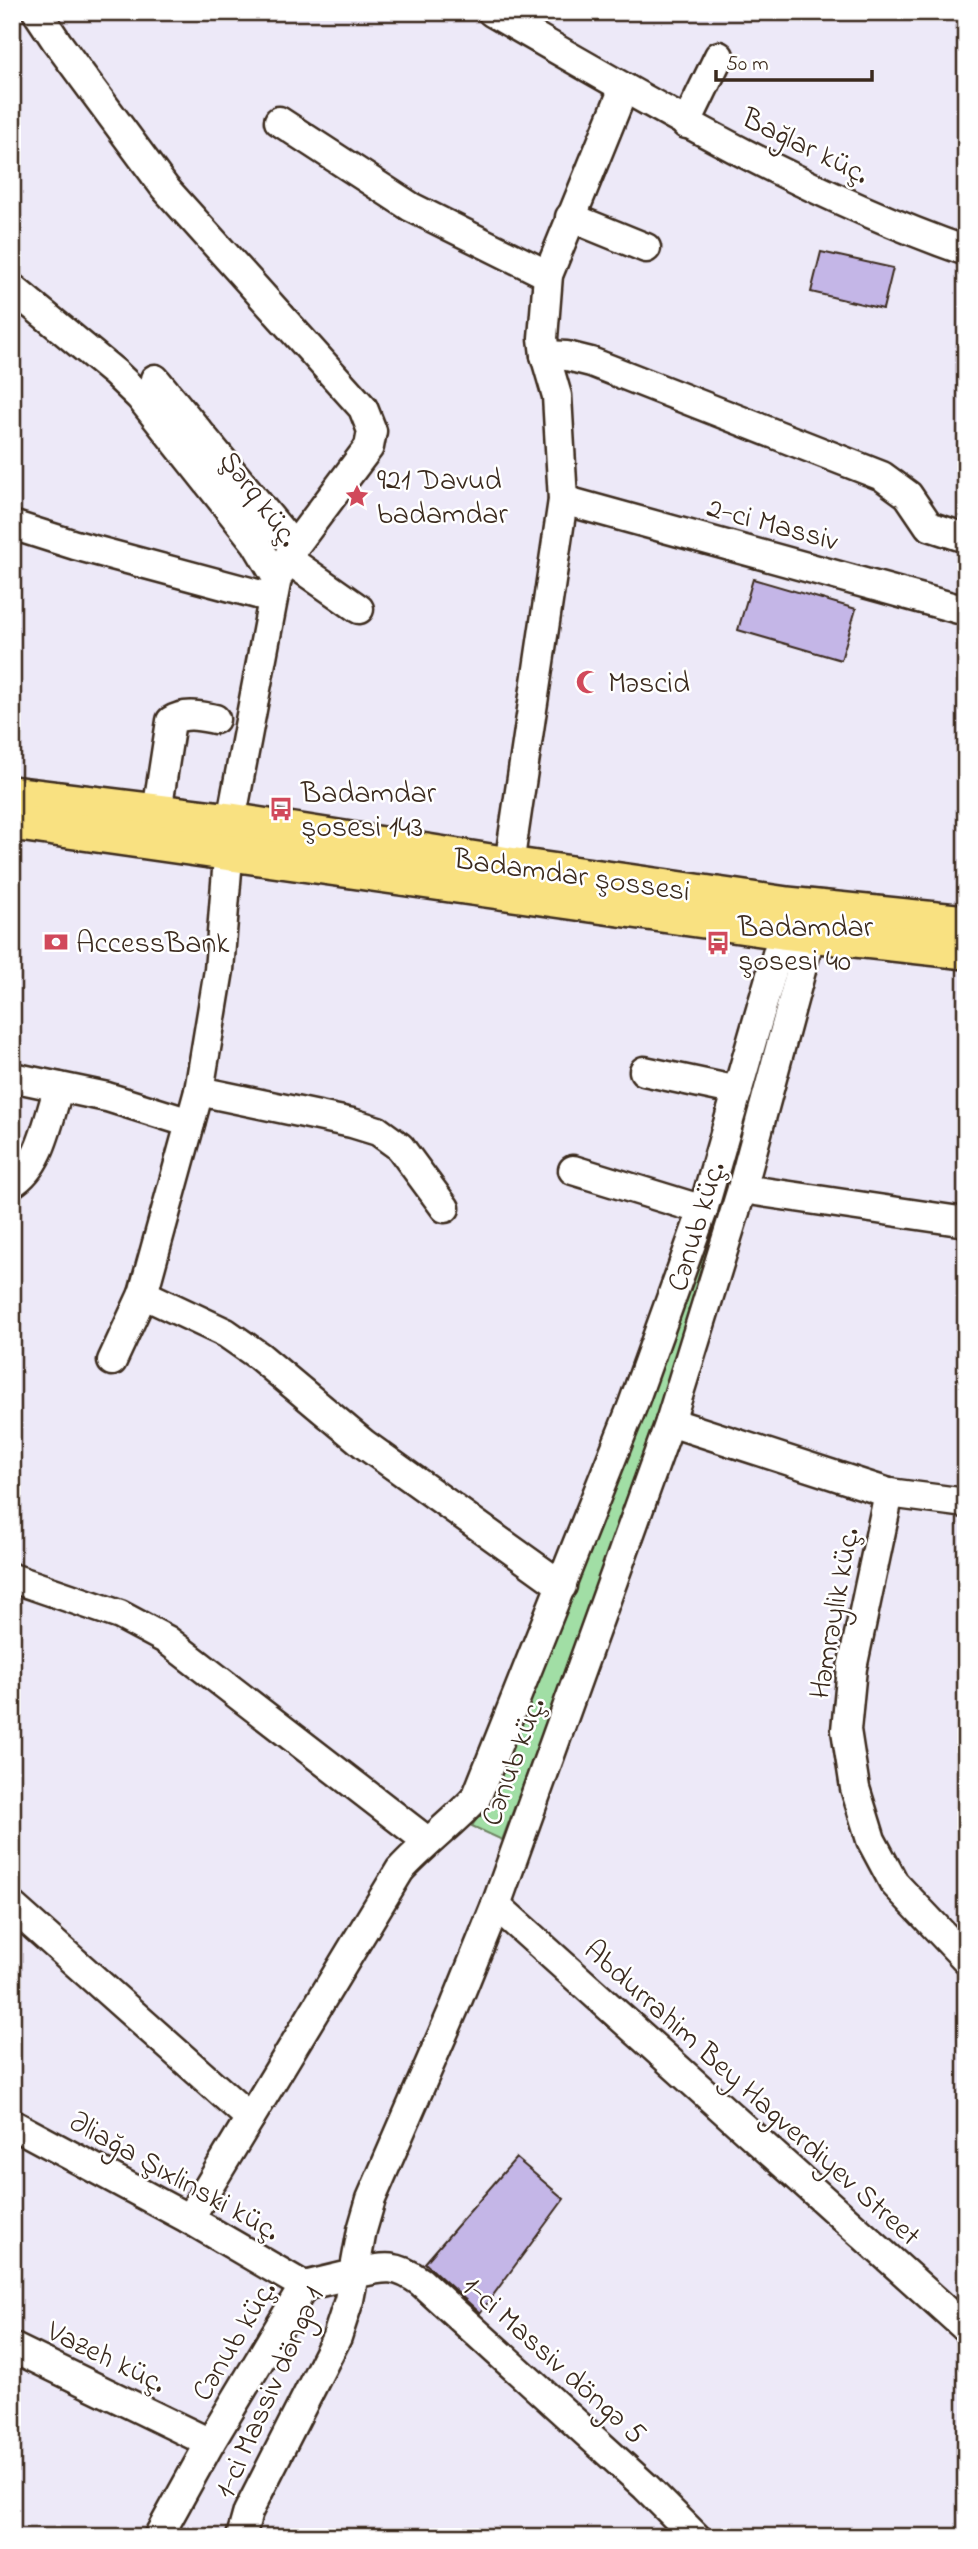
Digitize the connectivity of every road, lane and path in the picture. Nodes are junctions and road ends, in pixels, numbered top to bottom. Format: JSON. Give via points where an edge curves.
{"nodes":[{"id":1,"x":37,"y":12,"type":"edge"},
{"id":2,"x":492,"y":12,"type":"edge"},
{"id":3,"x":719,"y":57,"type":"dead end"},
{"id":4,"x":624,"y":88,"type":"junction"},
{"id":5,"x":279,"y":121,"type":"dead end"},
{"id":6,"x":686,"y":124,"type":"junction"},
{"id":7,"x":570,"y":217,"type":"junction"},
{"id":8,"x":646,"y":248,"type":"dead end"},
{"id":9,"x":966,"y":251,"type":"edge"},
{"id":10,"x":548,"y":275,"type":"junction"},
{"id":11,"x":12,"y":288,"type":"edge"},
{"id":12,"x":545,"y":355,"type":"junction"},
{"id":13,"x":155,"y":379,"type":"dead end"},
{"id":14,"x":563,"y":500,"type":"junction"},
{"id":15,"x":12,"y":525,"type":"edge"},
{"id":16,"x":966,"y":538,"type":"edge"},
{"id":17,"x":283,"y":571,"type":"junction"},
{"id":18,"x":359,"y":609,"type":"dead end"},
{"id":19,"x":966,"y":611,"type":"edge"},
{"id":20,"x":215,"y":719,"type":"dead end"},
{"id":21,"x":12,"y":793,"type":"edge"},
{"id":22,"x":157,"y":811,"type":"junction"},
{"id":23,"x":12,"y":822,"type":"edge"},
{"id":24,"x":229,"y":836,"type":"junction"},
{"id":25,"x":509,"y":865,"type":"junction"},
{"id":26,"x":799,"y":920,"type":"junction"},
{"id":27,"x":966,"y":923,"type":"edge"},
{"id":28,"x":966,"y":951,"type":"edge"},
{"id":29,"x":644,"y":1071,"type":"dead end"},
{"id":30,"x":12,"y":1077,"type":"edge"},
{"id":31,"x":59,"y":1087,"type":"junction"},
{"id":32,"x":199,"y":1091,"type":"junction"},
{"id":33,"x":738,"y":1091,"type":"junction"},
{"id":34,"x":190,"y":1123,"type":"junction"},
{"id":35,"x":573,"y":1170,"type":"dead end"},
{"id":36,"x":12,"y":1184,"type":"edge"},
{"id":37,"x":743,"y":1189,"type":"junction"},
{"id":38,"x":444,"y":1208,"type":"dead end"},
{"id":39,"x":703,"y":1210,"type":"junction"},
{"id":40,"x":966,"y":1222,"type":"edge"},
{"id":41,"x":143,"y":1294,"type":"junction"},
{"id":42,"x":112,"y":1361,"type":"dead end"},
{"id":43,"x":670,"y":1422,"type":"junction"},
{"id":44,"x":889,"y":1493,"type":"junction"},
{"id":45,"x":966,"y":1503,"type":"edge"},
{"id":46,"x":12,"y":1578,"type":"edge"},
{"id":47,"x":562,"y":1586,"type":"junction"},
{"id":48,"x":427,"y":1841,"type":"junction"},
{"id":49,"x":496,"y":1905,"type":"junction"},
{"id":50,"x":12,"y":1906,"type":"edge"},
{"id":51,"x":966,"y":1959,"type":"edge"},
{"id":52,"x":250,"y":2118,"type":"junction"},
{"id":53,"x":12,"y":2124,"type":"edge"},
{"id":54,"x":189,"y":2219,"type":"junction"},
{"id":55,"x":354,"y":2274,"type":"junction"},
{"id":56,"x":304,"y":2286,"type":"junction"},
{"id":57,"x":966,"y":2328,"type":"edge"},
{"id":58,"x":12,"y":2347,"type":"edge"},
{"id":59,"x":210,"y":2443,"type":"junction"},
{"id":60,"x":158,"y":2537,"type":"edge"},
{"id":61,"x":241,"y":2537,"type":"edge"},
{"id":62,"x":696,"y":2537,"type":"edge"}],
"edges":[{"from":1,"to":17,"type":"street","via":[[165,188],[363,408],[372,431],[369,447]]},
{"from":2,"to":4,"type":"street","name":"Bağlar küç."},
{"from":3,"to":6,"type":"street"},
{"from":4,"to":6,"type":"street","name":"Bağlar küç."},
{"from":4,"to":7,"type":"street"},
{"from":5,"to":10,"type":"street","via":[[411,207]]},
{"from":6,"to":9,"type":"street","name":"Bağlar küç.","via":[[808,186]]},
{"from":7,"to":8,"type":"street"},
{"from":7,"to":10,"type":"street"},
{"from":10,"to":12,"type":"street"},
{"from":11,"to":17,"type":"street","name":"Şərq küç.","via":[[140,397]]},
{"from":12,"to":14,"type":"street","via":[[557,396]]},
{"from":12,"to":16,"type":"street","via":[[591,362],[882,476],[908,495],[929,526]]},
{"from":13,"to":17,"type":"street"},
{"from":14,"to":19,"type":"street","name":"2-ci Massiv"},
{"from":14,"to":25,"type":"street"},
{"from":15,"to":17,"type":"street","via":[[75,545]]},
{"from":17,"to":18,"type":"street"},
{"from":17,"to":24,"type":"street"},
{"from":20,"to":22,"type":"street","via":[[188,715],[171,721]]},
{"from":21,"to":22,"type":"main road","name":"Badamdar şossesi"},
{"from":22,"to":24,"type":"main road","name":"Badamdar şossesi"},
{"from":23,"to":24,"type":"main road","name":"Badamdar şossesi"},
{"from":24,"to":25,"type":"main road","name":"Badamdar şossesi"},
{"from":24,"to":26,"type":"main road","name":"Badamdar şossesi"},
{"from":24,"to":32,"type":"street","via":[[219,970]]},
{"from":25,"to":26,"type":"main road","name":"Badamdar şossesi"},
{"from":26,"to":27,"type":"main road","name":"Badamdar şossesi"},
{"from":26,"to":28,"type":"main road","name":"Badamdar şossesi"},
{"from":26,"to":33,"type":"street","name":"Cənub küç."},
{"from":26,"to":37,"type":"street","name":"Cənub küç."},
{"from":29,"to":33,"type":"street"},
{"from":30,"to":31,"type":"street"},
{"from":31,"to":34,"type":"street"},
{"from":31,"to":36,"type":"street","via":[[33,1164]]},
{"from":32,"to":34,"type":"street"},
{"from":32,"to":38,"type":"street","via":[[378,1131],[400,1147]]},
{"from":33,"to":39,"type":"street","name":"Cənub küç."},
{"from":34,"to":41,"type":"street"},
{"from":35,"to":39,"type":"street"},
{"from":37,"to":40,"type":"street"},
{"from":37,"to":43,"type":"street","name":"Cənub küç."},
{"from":39,"to":47,"type":"street","name":"Cənub küç."},
{"from":41,"to":42,"type":"street"},
{"from":41,"to":47,"type":"street","via":[[226,1333],[364,1444]]},
{"from":43,"to":44,"type":"street"},
{"from":43,"to":49,"type":"street","name":"Cənub küç."},
{"from":44,"to":45,"type":"street"},
{"from":44,"to":51,"type":"street","name":"Həmrəylik küç.","via":[[852,1668],[846,1730],[855,1788],[871,1840],[894,1883]]},
{"from":46,"to":48,"type":"street","via":[[120,1615],[167,1640]]},
{"from":47,"to":48,"type":"street","name":"Cənub küç.","via":[[476,1798]]},
{"from":48,"to":52,"type":"street","name":"Cənub küç.","via":[[400,1870]]},
{"from":49,"to":55,"type":"street","name":"Cənub küç.","via":[[371,2199]]},
{"from":49,"to":57,"type":"street","name":"Abdurrahim Bey Hagverdiyev Street"},
{"from":50,"to":52,"type":"street"},
{"from":52,"to":54,"type":"street","name":"Cənub küç."},
{"from":53,"to":54,"type":"street","name":"Əliağa Şıxlinski küç."},
{"from":54,"to":56,"type":"street","name":"Əliağa Şıxlinski küç."},
{"from":55,"to":56,"type":"street","name":"Cənub küç."},
{"from":55,"to":61,"type":"street","name":"1-ci Massiv döngə 1","via":[[337,2337],[248,2512]]},
{"from":55,"to":62,"type":"street","name":"1-ci Massiv döngə 5","via":[[385,2266],[404,2270],[421,2282]]},
{"from":56,"to":59,"type":"street","name":"Cənub küç."},
{"from":58,"to":59,"type":"street","name":"Vazeh küç."},
{"from":59,"to":60,"type":"street","name":"Cənub küç."}]}
